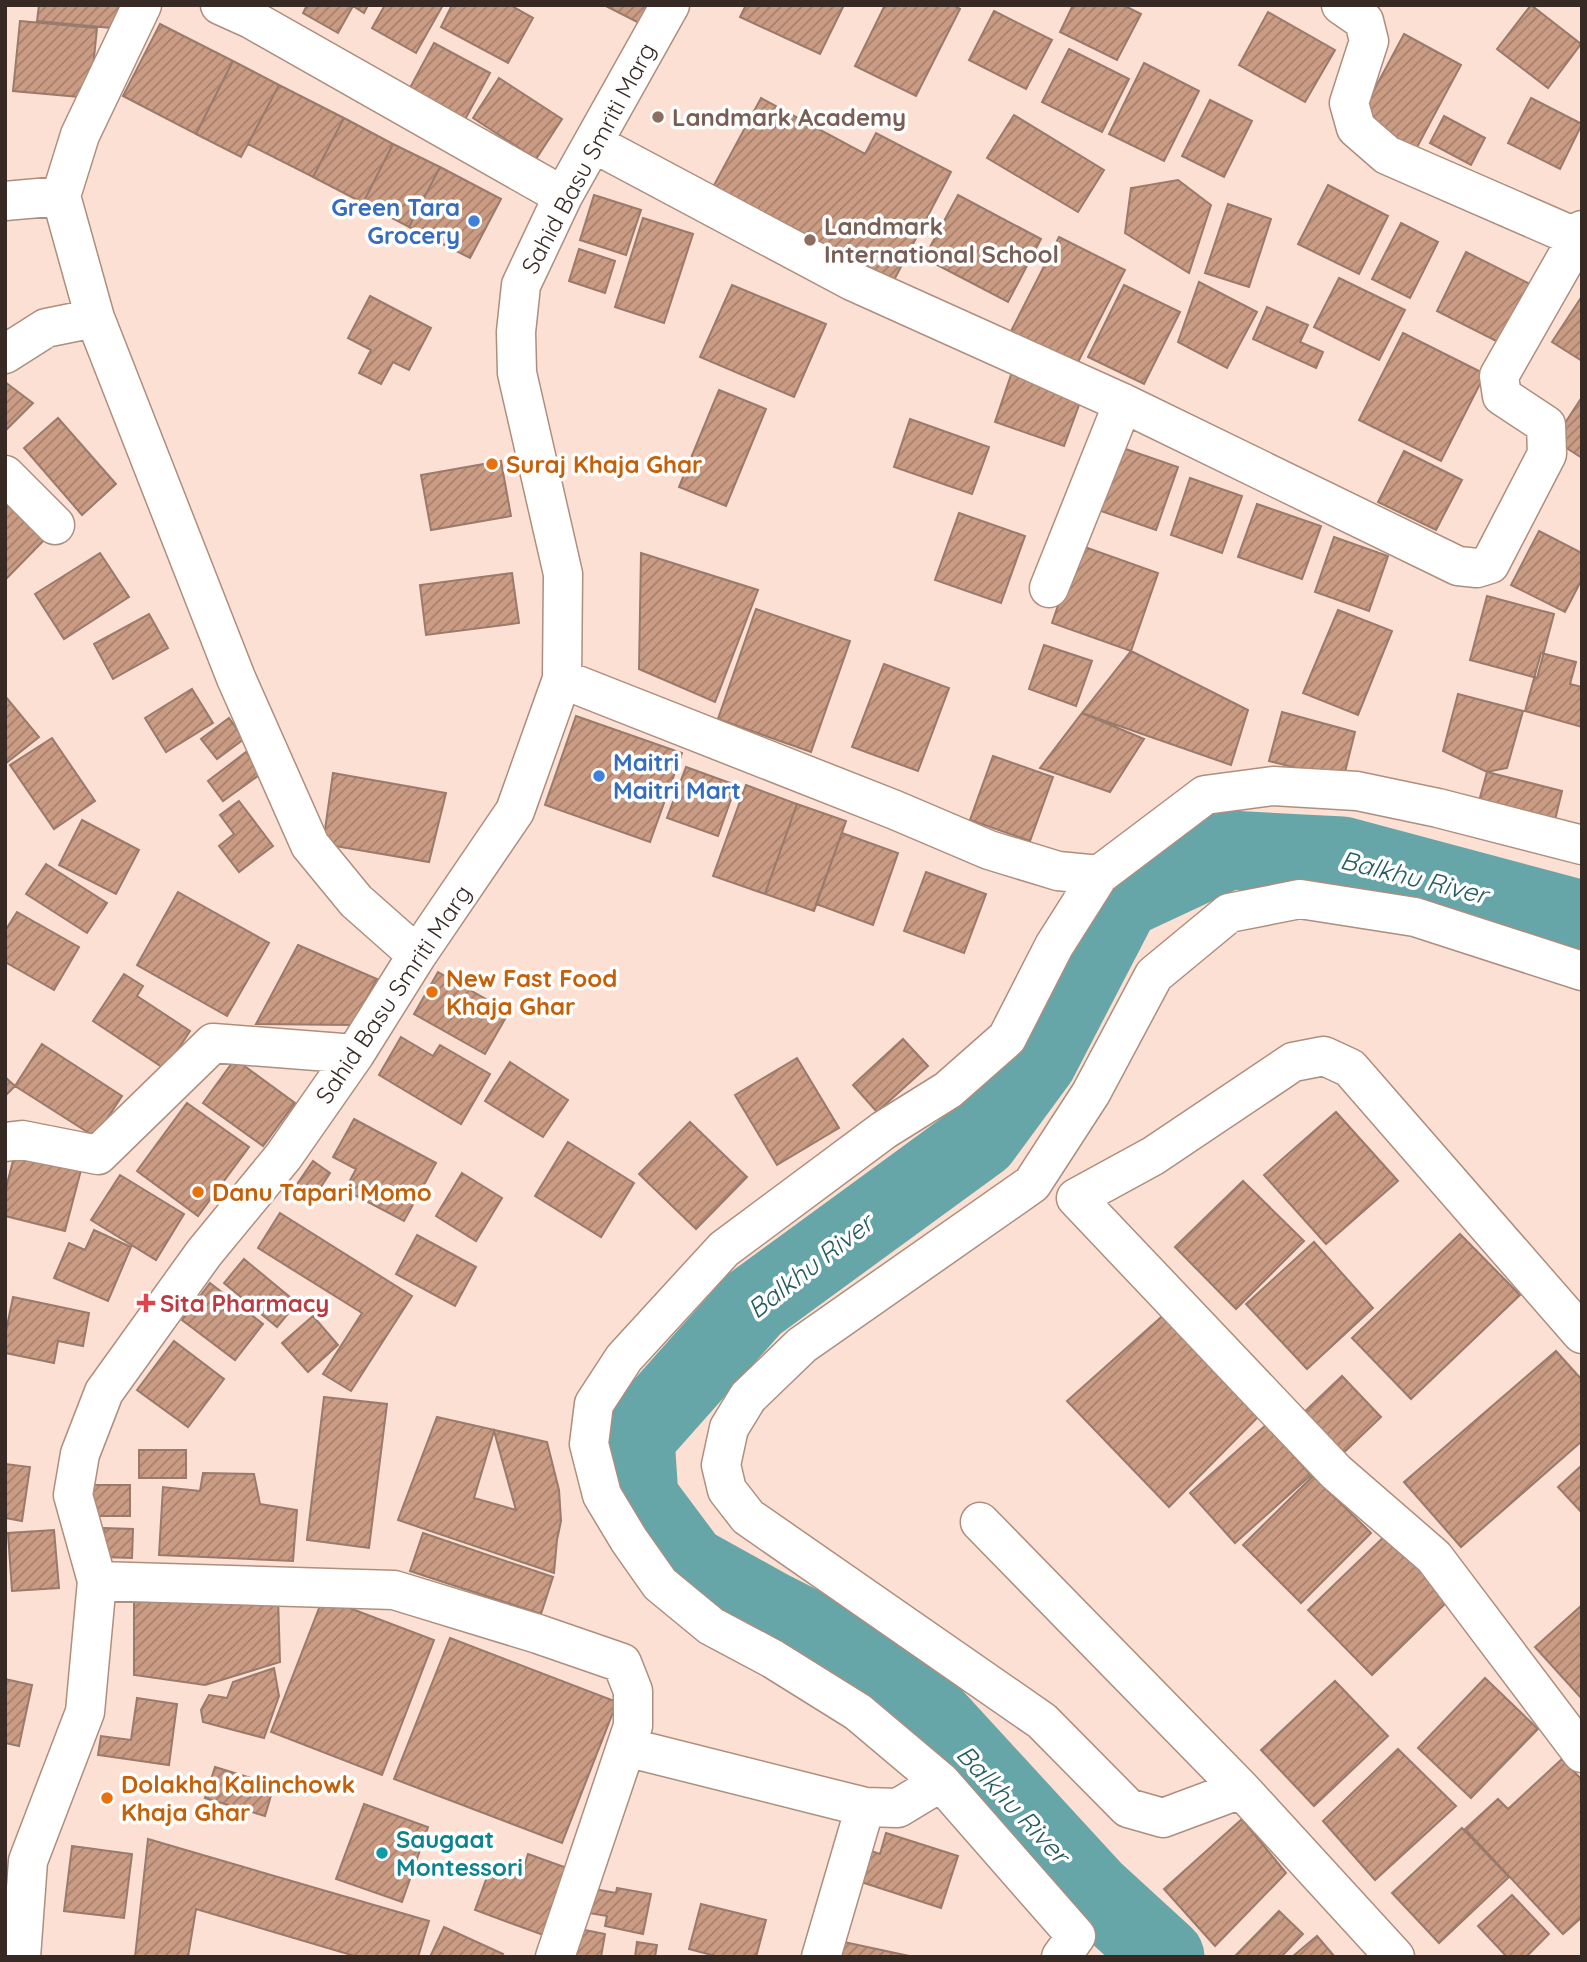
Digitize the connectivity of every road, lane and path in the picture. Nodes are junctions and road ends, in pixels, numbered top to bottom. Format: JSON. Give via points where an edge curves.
{"nodes":[{"id":1,"x":142,"y":5,"type":"edge"},
{"id":2,"x":670,"y":5,"type":"edge"},
{"id":3,"x":1341,"y":5,"type":"edge"},
{"id":4,"x":242,"y":10,"type":"edge"},
{"id":5,"x":593,"y":143,"type":"junction"},
{"id":6,"x":61,"y":196,"type":"junction"},
{"id":7,"x":563,"y":196,"type":"junction"},
{"id":8,"x":5,"y":201,"type":"edge"},
{"id":9,"x":1580,"y":236,"type":"edge"},
{"id":10,"x":95,"y":318,"type":"junction"},
{"id":11,"x":5,"y":354,"type":"edge"},
{"id":12,"x":1123,"y":403,"type":"junction"},
{"id":13,"x":5,"y":475,"type":"edge"},
{"id":14,"x":55,"y":525,"type":"dead end"},
{"id":15,"x":1049,"y":588,"type":"dead end"},
{"id":16,"x":562,"y":679,"type":"junction"},
{"id":17,"x":1582,"y":845,"type":"edge"},
{"id":18,"x":1099,"y":875,"type":"junction"},
{"id":19,"x":417,"y":955,"type":"junction"},
{"id":20,"x":1582,"y":971,"type":"edge"},
{"id":21,"x":355,"y":1054,"type":"junction"},
{"id":22,"x":5,"y":1142,"type":"edge"},
{"id":23,"x":1032,"y":1184,"type":"junction"},
{"id":24,"x":1076,"y":1198,"type":"junction"},
{"id":25,"x":1582,"y":1334,"type":"edge"},
{"id":26,"x":980,"y":1522,"type":"dead end"},
{"id":27,"x":97,"y":1581,"type":"junction"},
{"id":28,"x":626,"y":1747,"type":"junction"},
{"id":29,"x":1582,"y":1753,"type":"edge"},
{"id":30,"x":941,"y":1782,"type":"junction"},
{"id":31,"x":1241,"y":1789,"type":"junction"},
{"id":32,"x":865,"y":1807,"type":"junction"},
{"id":33,"x":17,"y":1860,"type":"edge"},
{"id":34,"x":1076,"y":1950,"type":"edge"},
{"id":35,"x":21,"y":1957,"type":"edge"},
{"id":36,"x":555,"y":1957,"type":"edge"},
{"id":37,"x":821,"y":1957,"type":"edge"},
{"id":38,"x":1395,"y":1957,"type":"edge"}],
"edges":[{"from":1,"to":6,"type":"street","via":[[80,135]]},
{"from":2,"to":5,"type":"street","name":"Sahid Basu Smriti Marg"},
{"from":3,"to":9,"type":"street","via":[[1364,21],[1369,41],[1349,103],[1356,128],[1370,143],[1387,155]]},
{"from":4,"to":7,"type":"street"},
{"from":5,"to":7,"type":"street","name":"Sahid Basu Smriti Marg"},
{"from":5,"to":12,"type":"street","via":[[852,281]]},
{"from":6,"to":8,"type":"street"},
{"from":6,"to":10,"type":"street"},
{"from":7,"to":16,"type":"street","name":"Sahid Basu Smriti Marg","via":[[521,285],[516,332],[517,373],[563,574]]},
{"from":9,"to":12,"type":"street","via":[[1499,376],[1502,396],[1546,425],[1547,454],[1490,564],[1458,566]]},
{"from":10,"to":11,"type":"street","via":[[46,328]]},
{"from":10,"to":19,"type":"street","via":[[236,678],[310,845],[356,901]]},
{"from":12,"to":15,"type":"street"},
{"from":13,"to":14,"type":"street"},
{"from":16,"to":18,"type":"street","via":[[989,850],[1058,871]]},
{"from":16,"to":19,"type":"street","name":"Sahid Basu Smriti Marg","via":[[515,811]]},
{"from":17,"to":18,"type":"street","via":[[1357,791],[1273,786],[1205,795]]},
{"from":18,"to":30,"type":"street","via":[[1054,946],[1007,1038],[948,1090],[884,1130],[724,1249],[624,1358],[594,1404],[589,1444],[602,1495],[660,1584],[711,1626],[858,1712]]},
{"from":19,"to":21,"type":"street","name":"Sahid Basu Smriti Marg"},
{"from":20,"to":23,"type":"street","via":[[1415,917],[1300,899],[1229,913],[1154,975],[1091,1093]]},
{"from":21,"to":22,"type":"street","via":[[213,1043],[98,1155],[22,1140]]},
{"from":21,"to":27,"type":"street","name":"Sahid Basu Smriti Marg","via":[[283,1157],[204,1252],[104,1392],[80,1454],[73,1495]]},
{"from":23,"to":24,"type":"street"},
{"from":23,"to":31,"type":"street","via":[[802,1345],[748,1397],[729,1427],[721,1465],[727,1490],[748,1517],[1042,1721],[1128,1808],[1163,1818]]},
{"from":24,"to":25,"type":"street","via":[[1153,1156],[1293,1062],[1324,1056],[1350,1068]]},
{"from":24,"to":29,"type":"street","via":[[1336,1472],[1434,1557]]},
{"from":26,"to":31,"type":"street"},
{"from":27,"to":28,"type":"street","via":[[394,1590],[538,1634],[622,1663],[633,1691],[633,1726]]},
{"from":27,"to":33,"type":"street","name":"Sahid Basu Smriti Marg","via":[[85,1713]]},
{"from":28,"to":32,"type":"street"},
{"from":28,"to":36,"type":"street"},
{"from":30,"to":32,"type":"street","via":[[898,1808]]},
{"from":30,"to":34,"type":"street"},
{"from":31,"to":38,"type":"street"},
{"from":32,"to":37,"type":"street"},
{"from":33,"to":35,"type":"street","name":"Sahid Basu Smriti Marg"}]}
